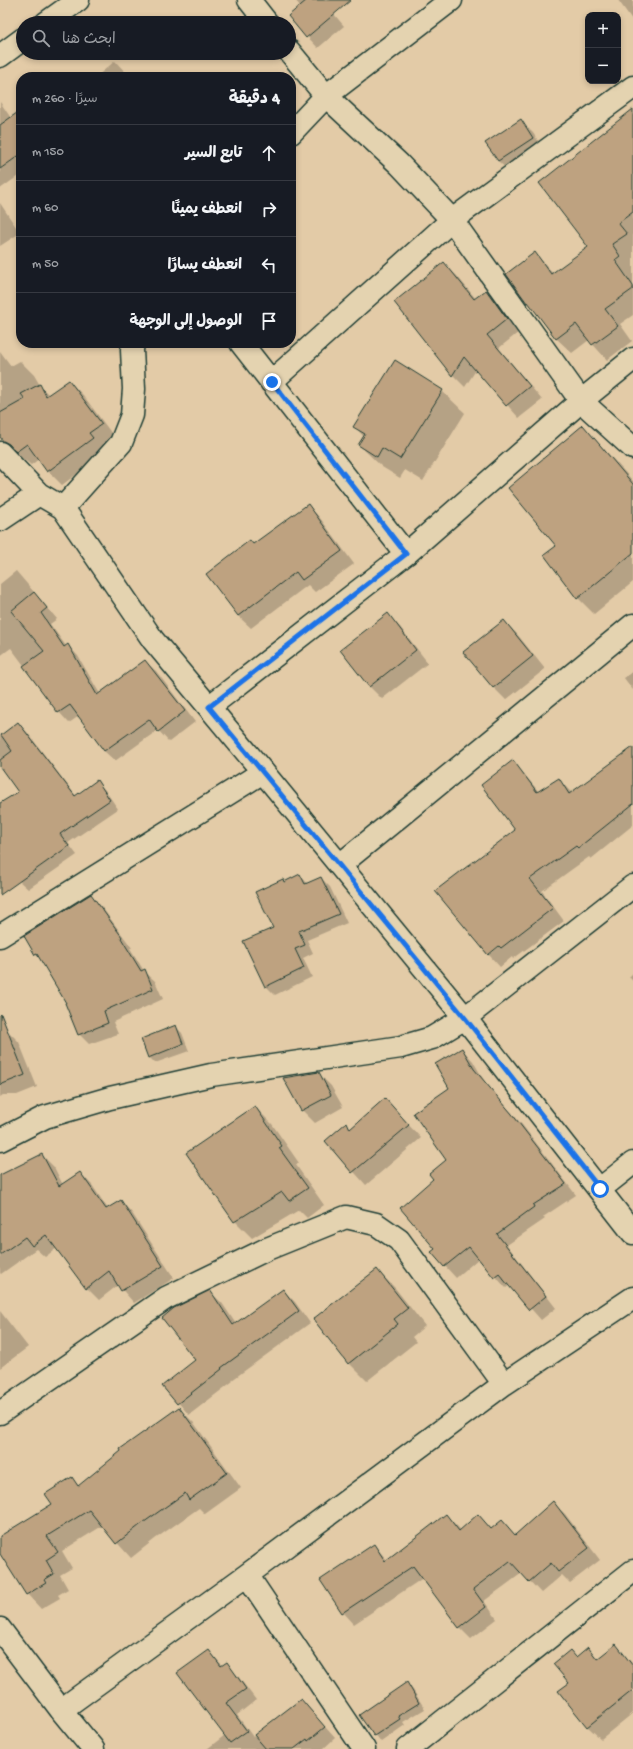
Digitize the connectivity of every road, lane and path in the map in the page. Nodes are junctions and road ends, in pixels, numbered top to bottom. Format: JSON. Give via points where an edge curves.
{"nodes":[{"id":1,"x":78,"y":0,"type":"edge"},
{"id":2,"x":249,"y":0,"type":"edge"},
{"id":3,"x":451,"y":0,"type":"edge"},
{"id":4,"x":56,"y":16,"type":"edge"},
{"id":5,"x":262,"y":16,"type":"edge"},
{"id":6,"x":16,"y":44,"type":"edge"},
{"id":7,"x":0,"y":56,"type":"edge"},
{"id":8,"x":296,"y":59,"type":"edge"},
{"id":9,"x":633,"y":87,"type":"edge"},
{"id":10,"x":326,"y":96,"type":"junction"},
{"id":11,"x":296,"y":128,"type":"edge"},
{"id":12,"x":452,"y":220,"type":"junction"},
{"id":13,"x":132,"y":348,"type":"edge"},
{"id":14,"x":245,"y":348,"type":"edge"},
{"id":15,"x":633,"y":359,"type":"edge"},
{"id":16,"x":272,"y":382,"type":"junction"},
{"id":17,"x":581,"y":401,"type":"junction"},
{"id":18,"x":633,"y":448,"type":"edge"},
{"id":19,"x":0,"y":454,"type":"edge"},
{"id":20,"x":39,"y":494,"type":"junction"},
{"id":21,"x":63,"y":508,"type":"junction"},
{"id":22,"x":0,"y":520,"type":"edge"},
{"id":23,"x":406,"y":554,"type":"junction"},
{"id":24,"x":633,"y":625,"type":"edge"},
{"id":25,"x":209,"y":707,"type":"junction"},
{"id":26,"x":263,"y":772,"type":"junction"},
{"id":27,"x":340,"y":865,"type":"junction"},
{"id":28,"x":633,"y":886,"type":"edge"},
{"id":29,"x":0,"y":936,"type":"edge"},
{"id":30,"x":465,"y":1018,"type":"junction"},
{"id":31,"x":0,"y":1140,"type":"edge"},
{"id":32,"x":633,"y":1163,"type":"edge"},
{"id":33,"x":600,"y":1189,"type":"junction"},
{"id":34,"x":633,"y":1233,"type":"edge"},
{"id":35,"x":633,"y":1298,"type":"edge"},
{"id":36,"x":504,"y":1384,"type":"junction"},
{"id":37,"x":0,"y":1413,"type":"edge"},
{"id":38,"x":633,"y":1571,"type":"edge"},
{"id":39,"x":247,"y":1575,"type":"junction"},
{"id":40,"x":0,"y":1630,"type":"edge"},
{"id":41,"x":61,"y":1710,"type":"junction"},
{"id":42,"x":93,"y":1749,"type":"edge"},
{"id":43,"x":364,"y":1749,"type":"edge"},
{"id":44,"x":408,"y":1749,"type":"edge"}],
"edges":[{"from":1,"to":4,"type":"street"},
{"from":2,"to":5,"type":"street"},
{"from":3,"to":10,"type":"street"},
{"from":6,"to":7,"type":"street"},
{"from":8,"to":10,"type":"street"},
{"from":9,"to":12,"type":"street"},
{"from":10,"to":11,"type":"street"},
{"from":10,"to":12,"type":"street","via":[[399,164]]},
{"from":12,"to":16,"type":"street"},
{"from":12,"to":17,"type":"street"},
{"from":13,"to":21,"type":"street","via":[[132,416],[121,443]]},
{"from":14,"to":16,"type":"street"},
{"from":15,"to":17,"type":"street"},
{"from":16,"to":23,"type":"street"},
{"from":17,"to":18,"type":"street"},
{"from":17,"to":23,"type":"street"},
{"from":19,"to":20,"type":"street"},
{"from":20,"to":21,"type":"street"},
{"from":20,"to":22,"type":"street"},
{"from":21,"to":25,"type":"street","via":[[153,640]]},
{"from":23,"to":25,"type":"street"},
{"from":24,"to":27,"type":"street"},
{"from":25,"to":26,"type":"street"},
{"from":26,"to":27,"type":"street"},
{"from":26,"to":29,"type":"street"},
{"from":27,"to":30,"type":"street"},
{"from":28,"to":30,"type":"street"},
{"from":30,"to":31,"type":"street","via":[[432,1038],[401,1046],[211,1074],[110,1098],[45,1117]]},
{"from":30,"to":33,"type":"street"},
{"from":32,"to":33,"type":"street"},
{"from":33,"to":34,"type":"street"},
{"from":35,"to":36,"type":"street"},
{"from":36,"to":37,"type":"street","via":[[399,1240],[376,1224],[346,1217],[267,1249],[166,1298]]},
{"from":36,"to":39,"type":"street"},
{"from":38,"to":44,"type":"street"},
{"from":39,"to":41,"type":"street"},
{"from":39,"to":43,"type":"street"},
{"from":40,"to":41,"type":"street"},
{"from":41,"to":42,"type":"street"}]}
